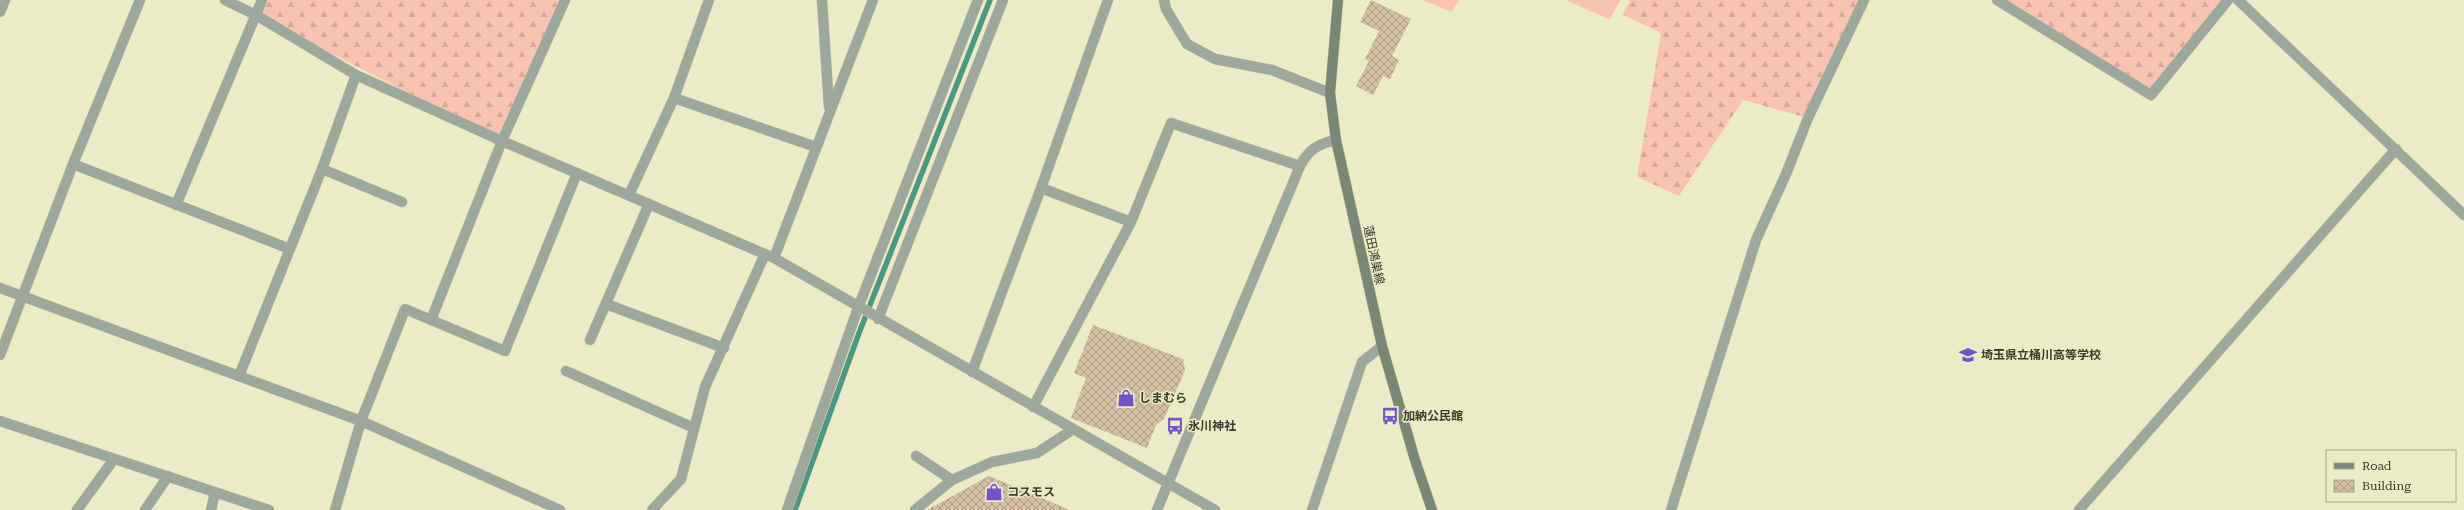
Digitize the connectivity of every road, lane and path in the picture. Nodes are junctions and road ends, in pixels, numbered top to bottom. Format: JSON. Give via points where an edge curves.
{"nodes":[{"id":1,"x":5,"y":0,"type":"edge"},
{"id":2,"x":140,"y":0,"type":"edge"},
{"id":3,"x":225,"y":0,"type":"edge"},
{"id":4,"x":262,"y":0,"type":"edge"},
{"id":5,"x":565,"y":0,"type":"edge"},
{"id":6,"x":709,"y":0,"type":"edge"},
{"id":7,"x":822,"y":0,"type":"edge"},
{"id":8,"x":873,"y":0,"type":"edge"},
{"id":9,"x":978,"y":0,"type":"edge"},
{"id":10,"x":1003,"y":0,"type":"edge"},
{"id":11,"x":1108,"y":0,"type":"edge"},
{"id":12,"x":1164,"y":0,"type":"edge"},
{"id":13,"x":1338,"y":0,"type":"edge"},
{"id":14,"x":1864,"y":0,"type":"edge"},
{"id":15,"x":1997,"y":0,"type":"edge"},
{"id":16,"x":2228,"y":0,"type":"edge"},
{"id":17,"x":2238,"y":0,"type":"edge"},
{"id":18,"x":0,"y":12,"type":"edge"},
{"id":19,"x":256,"y":15,"type":"junction"},
{"id":20,"x":356,"y":75,"type":"junction"},
{"id":21,"x":1330,"y":93,"type":"junction"},
{"id":22,"x":674,"y":98,"type":"junction"},
{"id":23,"x":829,"y":111,"type":"junction"},
{"id":24,"x":1336,"y":140,"type":"junction"},
{"id":25,"x":502,"y":141,"type":"junction"},
{"id":26,"x":816,"y":147,"type":"junction"},
{"id":27,"x":2396,"y":149,"type":"junction"},
{"id":28,"x":73,"y":164,"type":"junction"},
{"id":29,"x":1300,"y":166,"type":"junction"},
{"id":30,"x":322,"y":169,"type":"junction"},
{"id":31,"x":577,"y":173,"type":"junction"},
{"id":32,"x":1041,"y":188,"type":"junction"},
{"id":33,"x":629,"y":195,"type":"junction"},
{"id":34,"x":402,"y":202,"type":"dead end"},
{"id":35,"x":649,"y":204,"type":"junction"},
{"id":36,"x":176,"y":205,"type":"junction"},
{"id":37,"x":2464,"y":215,"type":"edge"},
{"id":38,"x":1131,"y":222,"type":"junction"},
{"id":39,"x":290,"y":249,"type":"junction"},
{"id":40,"x":770,"y":256,"type":"junction"},
{"id":41,"x":0,"y":288,"type":"edge"},
{"id":42,"x":22,"y":296,"type":"junction"},
{"id":43,"x":606,"y":304,"type":"junction"},
{"id":44,"x":858,"y":308,"type":"junction"},
{"id":45,"x":878,"y":319,"type":"junction"},
{"id":46,"x":431,"y":320,"type":"junction"},
{"id":47,"x":590,"y":340,"type":"dead end"},
{"id":48,"x":1382,"y":346,"type":"junction"},
{"id":49,"x":724,"y":348,"type":"junction"},
{"id":50,"x":0,"y":355,"type":"edge"},
{"id":51,"x":566,"y":371,"type":"dead end"},
{"id":52,"x":972,"y":372,"type":"junction"},
{"id":53,"x":238,"y":376,"type":"junction"},
{"id":54,"x":1033,"y":407,"type":"junction"},
{"id":55,"x":0,"y":421,"type":"edge"},
{"id":56,"x":361,"y":421,"type":"junction"},
{"id":57,"x":694,"y":428,"type":"junction"},
{"id":58,"x":1072,"y":430,"type":"junction"},
{"id":59,"x":916,"y":456,"type":"dead end"},
{"id":60,"x":114,"y":459,"type":"junction"},
{"id":61,"x":168,"y":476,"type":"junction"},
{"id":62,"x":952,"y":480,"type":"junction"},
{"id":63,"x":1168,"y":484,"type":"junction"},
{"id":64,"x":215,"y":492,"type":"junction"},
{"id":65,"x":77,"y":510,"type":"edge"},
{"id":66,"x":145,"y":510,"type":"edge"},
{"id":67,"x":211,"y":510,"type":"edge"},
{"id":68,"x":269,"y":510,"type":"edge"},
{"id":69,"x":335,"y":510,"type":"edge"},
{"id":70,"x":560,"y":510,"type":"edge"},
{"id":71,"x":652,"y":510,"type":"edge"},
{"id":72,"x":787,"y":510,"type":"edge"},
{"id":73,"x":915,"y":510,"type":"edge"},
{"id":74,"x":1157,"y":510,"type":"edge"},
{"id":75,"x":1216,"y":510,"type":"edge"},
{"id":76,"x":1312,"y":510,"type":"edge"},
{"id":77,"x":1432,"y":510,"type":"edge"},
{"id":78,"x":1671,"y":510,"type":"edge"},
{"id":79,"x":2079,"y":510,"type":"edge"}],
"edges":[{"from":1,"to":18,"type":"street"},
{"from":2,"to":28,"type":"street"},
{"from":3,"to":19,"type":"street"},
{"from":4,"to":19,"type":"street"},
{"from":5,"to":25,"type":"street"},
{"from":6,"to":22,"type":"street"},
{"from":7,"to":23,"type":"street"},
{"from":8,"to":23,"type":"street"},
{"from":9,"to":44,"type":"street"},
{"from":10,"to":45,"type":"street"},
{"from":11,"to":32,"type":"street"},
{"from":12,"to":21,"type":"street","via":[[1166,9],[1187,44],[1215,59],[1272,70]]},
{"from":13,"to":21,"type":"main road","name":"蓮田鴻巣線"},
{"from":14,"to":78,"type":"street","via":[[1808,118],[1756,240]]},
{"from":15,"to":16,"type":"street","via":[[2151,96]]},
{"from":17,"to":27,"type":"street"},
{"from":19,"to":20,"type":"street"},
{"from":19,"to":36,"type":"street"},
{"from":20,"to":25,"type":"street"},
{"from":20,"to":30,"type":"street"},
{"from":21,"to":24,"type":"main road","name":"蓮田鴻巣線"},
{"from":22,"to":26,"type":"street"},
{"from":22,"to":33,"type":"street"},
{"from":23,"to":26,"type":"street"},
{"from":24,"to":29,"type":"street","via":[[1319,144],[1307,153]]},
{"from":24,"to":48,"type":"main road","name":"蓮田鴻巣線"},
{"from":25,"to":31,"type":"street"},
{"from":25,"to":46,"type":"street"},
{"from":26,"to":40,"type":"street"},
{"from":27,"to":37,"type":"street"},
{"from":27,"to":79,"type":"street"},
{"from":28,"to":36,"type":"street"},
{"from":28,"to":42,"type":"street"},
{"from":29,"to":38,"type":"street","via":[[1171,123]]},
{"from":29,"to":63,"type":"street"},
{"from":30,"to":34,"type":"street"},
{"from":30,"to":39,"type":"street"},
{"from":31,"to":33,"type":"street"},
{"from":31,"to":46,"type":"street","via":[[505,351]]},
{"from":32,"to":38,"type":"street"},
{"from":32,"to":52,"type":"street"},
{"from":33,"to":35,"type":"street"},
{"from":35,"to":40,"type":"street"},
{"from":35,"to":43,"type":"street"},
{"from":36,"to":39,"type":"street"},
{"from":38,"to":54,"type":"street"},
{"from":39,"to":53,"type":"street"},
{"from":40,"to":44,"type":"street"},
{"from":40,"to":49,"type":"street"},
{"from":41,"to":42,"type":"street"},
{"from":42,"to":50,"type":"street"},
{"from":42,"to":53,"type":"street"},
{"from":43,"to":47,"type":"street"},
{"from":43,"to":49,"type":"street"},
{"from":44,"to":45,"type":"street"},
{"from":44,"to":72,"type":"street"},
{"from":45,"to":52,"type":"street"},
{"from":46,"to":56,"type":"street","via":[[405,309]]},
{"from":48,"to":76,"type":"street","via":[[1362,362]]},
{"from":48,"to":77,"type":"main road","name":"蓮田鴻巣線"},
{"from":49,"to":57,"type":"street","via":[[705,387]]},
{"from":51,"to":57,"type":"street"},
{"from":52,"to":54,"type":"street"},
{"from":53,"to":56,"type":"street"},
{"from":54,"to":58,"type":"street"},
{"from":55,"to":60,"type":"street"},
{"from":56,"to":69,"type":"street"},
{"from":56,"to":70,"type":"street"},
{"from":57,"to":71,"type":"street","via":[[681,480]]},
{"from":58,"to":62,"type":"street","via":[[1037,453],[992,462]]},
{"from":58,"to":63,"type":"street"},
{"from":59,"to":62,"type":"street"},
{"from":60,"to":61,"type":"street"},
{"from":60,"to":65,"type":"street"},
{"from":61,"to":64,"type":"street"},
{"from":61,"to":66,"type":"street"},
{"from":62,"to":73,"type":"street"},
{"from":63,"to":74,"type":"street"},
{"from":63,"to":75,"type":"street"},
{"from":64,"to":67,"type":"street"},
{"from":64,"to":68,"type":"street"}]}
